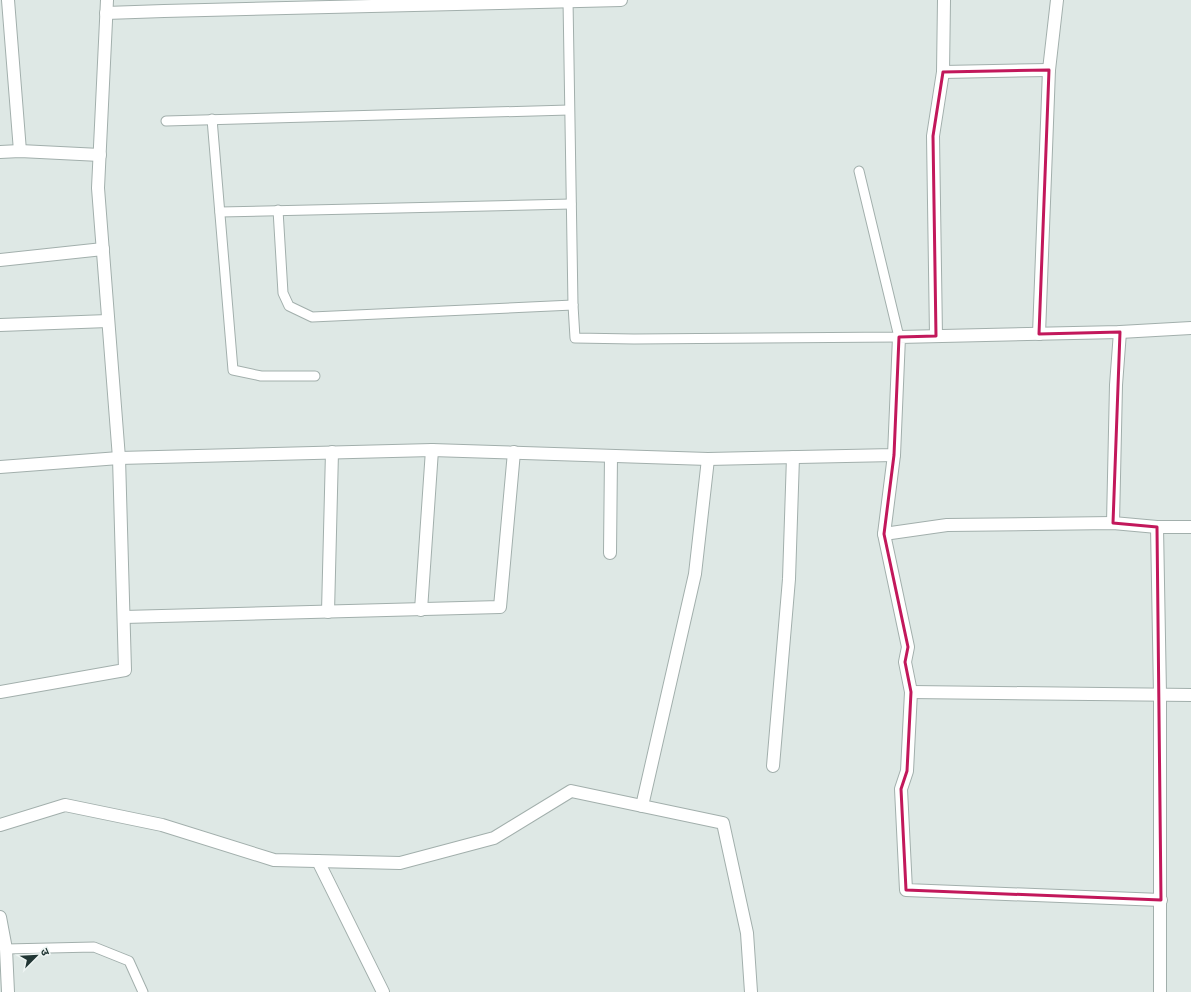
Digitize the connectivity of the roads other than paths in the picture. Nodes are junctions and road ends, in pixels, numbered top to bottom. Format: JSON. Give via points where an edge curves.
{"nodes":[{"id":1,"x":8,"y":0,"type":"edge"},
{"id":2,"x":107,"y":0,"type":"edge"},
{"id":3,"x":621,"y":0,"type":"edge"},
{"id":4,"x":944,"y":0,"type":"edge"},
{"id":5,"x":1057,"y":0,"type":"edge"},
{"id":6,"x":568,"y":1,"type":"edge"},
{"id":7,"x":106,"y":13,"type":"junction"},
{"id":8,"x":1049,"y":70,"type":"junction"},
{"id":9,"x":943,"y":72,"type":"junction"},
{"id":10,"x":570,"y":110,"type":"junction"},
{"id":11,"x":212,"y":119,"type":"junction"},
{"id":12,"x":166,"y":121,"type":"dead end"},
{"id":13,"x":20,"y":151,"type":"junction"},
{"id":14,"x":0,"y":152,"type":"edge"},
{"id":15,"x":100,"y":155,"type":"junction"},
{"id":16,"x":859,"y":171,"type":"dead end"},
{"id":17,"x":571,"y":204,"type":"junction"},
{"id":18,"x":278,"y":210,"type":"junction"},
{"id":19,"x":220,"y":212,"type":"junction"},
{"id":20,"x":103,"y":250,"type":"junction"},
{"id":21,"x":0,"y":260,"type":"edge"},
{"id":22,"x":572,"y":305,"type":"junction"},
{"id":23,"x":108,"y":321,"type":"junction"},
{"id":24,"x":0,"y":325,"type":"edge"},
{"id":25,"x":1191,"y":328,"type":"edge"},
{"id":26,"x":1120,"y":332,"type":"junction"},
{"id":27,"x":1040,"y":334,"type":"junction"},
{"id":28,"x":936,"y":336,"type":"junction"},
{"id":29,"x":899,"y":337,"type":"junction"},
{"id":30,"x":315,"y":376,"type":"dead end"},
{"id":31,"x":432,"y":450,"type":"junction"},
{"id":32,"x":332,"y":452,"type":"junction"},
{"id":33,"x":514,"y":452,"type":"junction"},
{"id":34,"x":894,"y":455,"type":"junction"},
{"id":35,"x":611,"y":456,"type":"junction"},
{"id":36,"x":793,"y":457,"type":"junction"},
{"id":37,"x":119,"y":458,"type":"junction"},
{"id":38,"x":708,"y":459,"type":"junction"},
{"id":39,"x":0,"y":467,"type":"edge"},
{"id":40,"x":1113,"y":523,"type":"junction"},
{"id":41,"x":1191,"y":527,"type":"edge"},
{"id":42,"x":1157,"y":528,"type":"junction"},
{"id":43,"x":884,"y":534,"type":"junction"},
{"id":44,"x":610,"y":553,"type":"dead end"},
{"id":45,"x":421,"y":610,"type":"junction"},
{"id":46,"x":328,"y":612,"type":"junction"},
{"id":47,"x":124,"y":616,"type":"junction"},
{"id":48,"x":0,"y":692,"type":"edge"},
{"id":49,"x":911,"y":692,"type":"junction"},
{"id":50,"x":1160,"y":694,"type":"junction"},
{"id":51,"x":1191,"y":696,"type":"edge"},
{"id":52,"x":773,"y":766,"type":"dead end"},
{"id":53,"x":642,"y":806,"type":"junction"},
{"id":54,"x":0,"y":825,"type":"edge"},
{"id":55,"x":318,"y":861,"type":"junction"},
{"id":56,"x":1161,"y":900,"type":"junction"},
{"id":57,"x":0,"y":917,"type":"edge"},
{"id":58,"x":6,"y":949,"type":"junction"},
{"id":59,"x":8,"y":992,"type":"edge"},
{"id":60,"x":143,"y":992,"type":"edge"},
{"id":61,"x":383,"y":992,"type":"edge"},
{"id":62,"x":751,"y":992,"type":"edge"},
{"id":63,"x":1160,"y":992,"type":"edge"}],
"edges":[{"from":1,"to":13,"type":"street"},
{"from":2,"to":7,"type":"street"},
{"from":3,"to":6,"type":"street"},
{"from":4,"to":9,"type":"street"},
{"from":5,"to":8,"type":"street"},
{"from":6,"to":7,"type":"street"},
{"from":6,"to":10,"type":"lane"},
{"from":7,"to":15,"type":"street"},
{"from":8,"to":9,"type":"street"},
{"from":8,"to":27,"type":"street"},
{"from":9,"to":28,"type":"street","via":[[933,136]]},
{"from":10,"to":11,"type":"lane"},
{"from":10,"to":17,"type":"lane"},
{"from":11,"to":12,"type":"lane"},
{"from":11,"to":19,"type":"lane"},
{"from":13,"to":14,"type":"street"},
{"from":13,"to":15,"type":"street"},
{"from":15,"to":20,"type":"street","via":[[98,188]]},
{"from":16,"to":29,"type":"lane"},
{"from":17,"to":18,"type":"lane"},
{"from":17,"to":22,"type":"lane"},
{"from":18,"to":19,"type":"lane"},
{"from":18,"to":22,"type":"lane","via":[[283,293],[289,306],[312,317]]},
{"from":19,"to":30,"type":"lane","via":[[233,370],[261,376]]},
{"from":20,"to":21,"type":"street"},
{"from":20,"to":23,"type":"street"},
{"from":22,"to":29,"type":"lane","via":[[575,338]]},
{"from":23,"to":24,"type":"street"},
{"from":23,"to":37,"type":"street"},
{"from":25,"to":26,"type":"street"},
{"from":26,"to":27,"type":"street"},
{"from":26,"to":40,"type":"street","via":[[1116,385]]},
{"from":27,"to":28,"type":"street"},
{"from":28,"to":29,"type":"street"},
{"from":29,"to":34,"type":"street"},
{"from":31,"to":32,"type":"street"},
{"from":31,"to":33,"type":"street"},
{"from":31,"to":45,"type":"street"},
{"from":32,"to":37,"type":"street"},
{"from":32,"to":46,"type":"street"},
{"from":33,"to":35,"type":"street"},
{"from":33,"to":45,"type":"street","via":[[500,608]]},
{"from":34,"to":36,"type":"street"},
{"from":34,"to":43,"type":"street"},
{"from":35,"to":38,"type":"street"},
{"from":35,"to":44,"type":"street"},
{"from":36,"to":38,"type":"street"},
{"from":36,"to":52,"type":"street","via":[[789,579]]},
{"from":37,"to":39,"type":"street"},
{"from":37,"to":47,"type":"street"},
{"from":38,"to":53,"type":"street","via":[[695,574]]},
{"from":40,"to":42,"type":"street"},
{"from":40,"to":43,"type":"street","via":[[947,525]]},
{"from":41,"to":42,"type":"street"},
{"from":42,"to":50,"type":"street"},
{"from":43,"to":49,"type":"street","via":[[908,647],[905,662]]},
{"from":45,"to":46,"type":"street"},
{"from":46,"to":47,"type":"street"},
{"from":47,"to":48,"type":"street","via":[[125,670]]},
{"from":49,"to":50,"type":"street"},
{"from":49,"to":56,"type":"street","via":[[907,771],[901,789],[906,890]]},
{"from":50,"to":51,"type":"street"},
{"from":50,"to":56,"type":"street"},
{"from":53,"to":55,"type":"street","via":[[571,791],[494,838],[400,863]]},
{"from":53,"to":62,"type":"street","via":[[723,823],[747,933]]},
{"from":54,"to":55,"type":"street","via":[[65,805],[162,825],[274,860]]},
{"from":55,"to":61,"type":"street"},
{"from":56,"to":63,"type":"street"},
{"from":57,"to":58,"type":"street"},
{"from":58,"to":59,"type":"street"},
{"from":58,"to":60,"type":"lane","via":[[94,947],[129,961]]}]}
